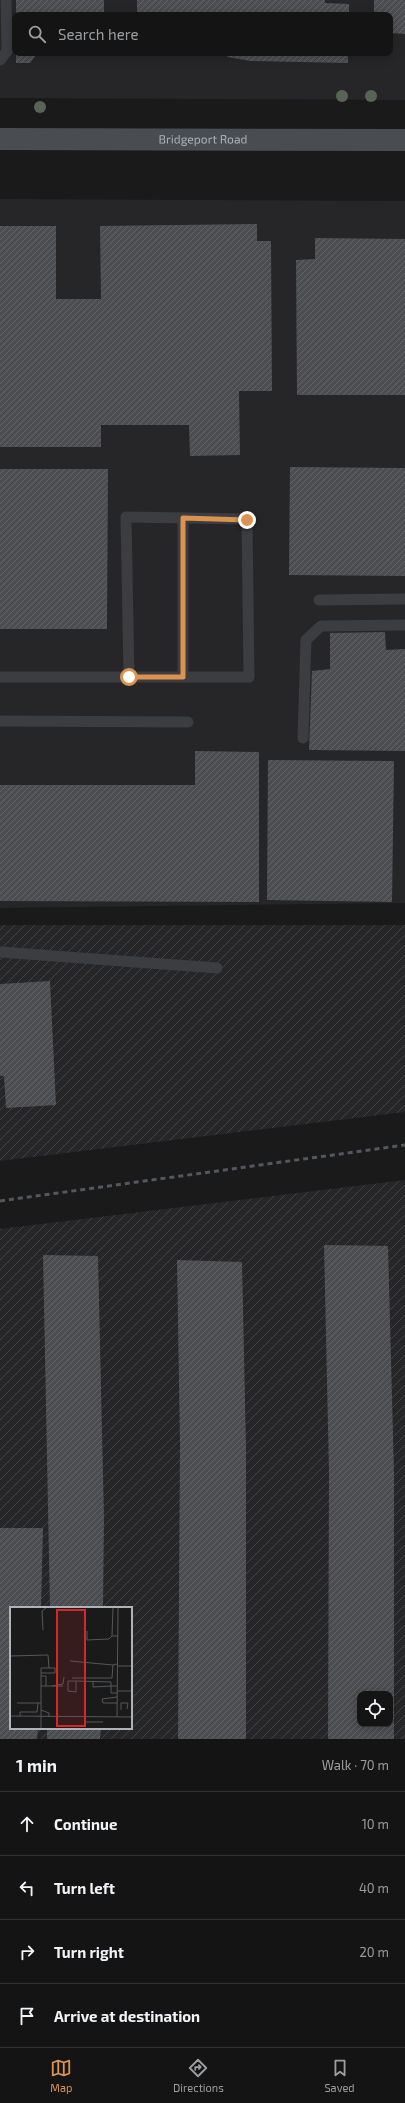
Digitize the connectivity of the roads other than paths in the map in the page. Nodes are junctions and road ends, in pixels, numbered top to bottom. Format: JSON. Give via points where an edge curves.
{"nodes":[{"id":1,"x":6,"y":0,"type":"edge"},
{"id":2,"x":0,"y":60,"type":"edge"},
{"id":3,"x":0,"y":138,"type":"edge"},
{"id":4,"x":405,"y":140,"type":"edge"},
{"id":5,"x":183,"y":518,"type":"junction"},
{"id":6,"x":405,"y":599,"type":"edge"},
{"id":7,"x":319,"y":600,"type":"dead end"},
{"id":8,"x":405,"y":625,"type":"edge"},
{"id":9,"x":0,"y":677,"type":"edge"},
{"id":10,"x":129,"y":677,"type":"junction"},
{"id":11,"x":183,"y":677,"type":"junction"},
{"id":12,"x":0,"y":721,"type":"edge"},
{"id":13,"x":188,"y":722,"type":"dead end"},
{"id":14,"x":303,"y":738,"type":"dead end"},
{"id":15,"x":0,"y":952,"type":"edge"},
{"id":16,"x":217,"y":968,"type":"dead end"}],
"edges":[{"from":1,"to":2,"type":"lane","via":[[6,51]]},
{"from":3,"to":4,"type":"main road","name":"Bridgeport Road"},
{"from":5,"to":10,"type":"lane","via":[[126,517]]},
{"from":5,"to":11,"type":"lane"},
{"from":5,"to":11,"type":"lane","via":[[247,520],[249,677]]},
{"from":6,"to":7,"type":"lane"},
{"from":8,"to":14,"type":"lane","via":[[321,626],[306,640]]},
{"from":9,"to":10,"type":"lane"},
{"from":10,"to":11,"type":"lane"},
{"from":12,"to":13,"type":"lane"},
{"from":15,"to":16,"type":"lane"}]}
